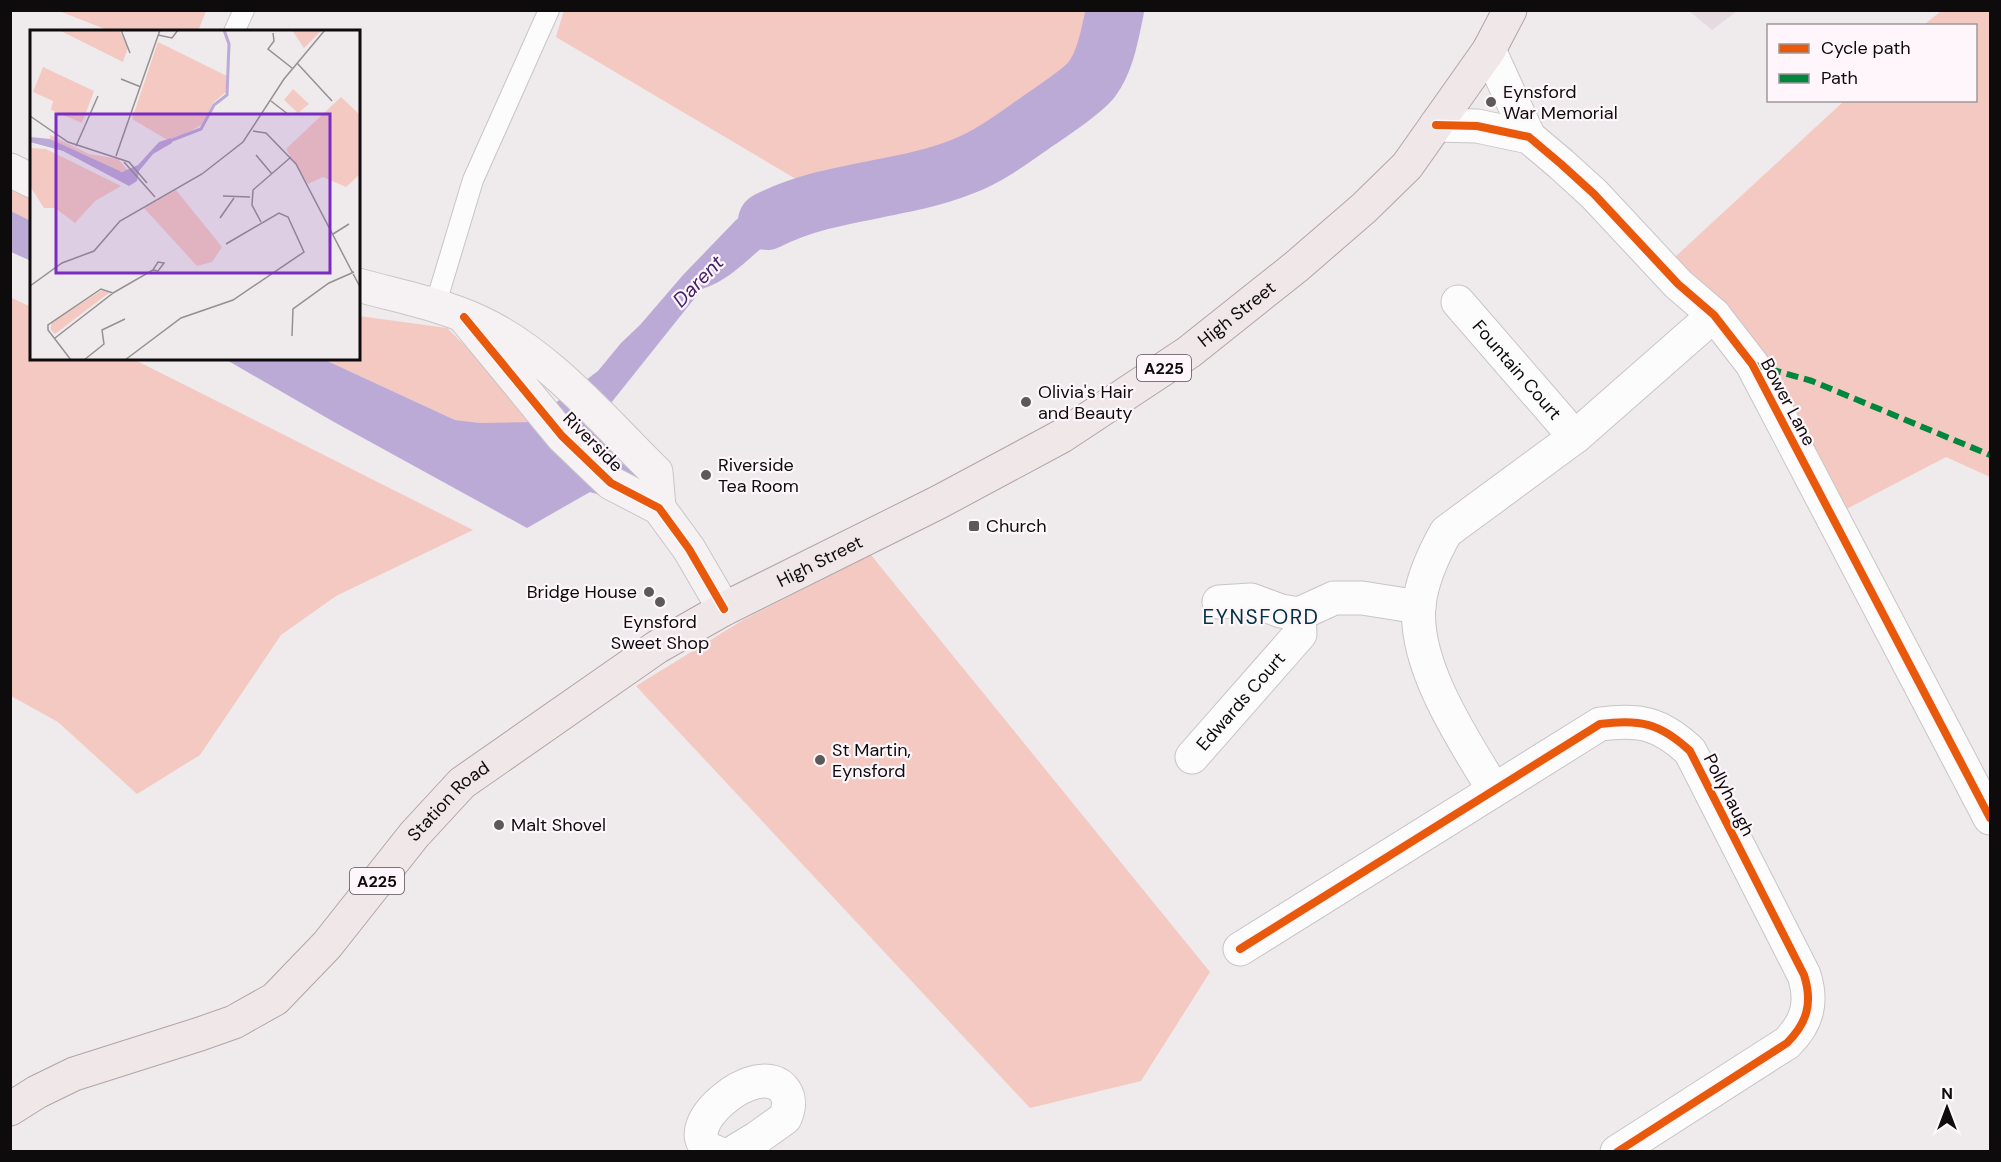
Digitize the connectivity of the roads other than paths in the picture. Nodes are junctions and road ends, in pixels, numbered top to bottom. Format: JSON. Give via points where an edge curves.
{"nodes":[{"id":1,"x":244,"y":10,"type":"edge"},
{"id":2,"x":549,"y":10,"type":"edge"},
{"id":3,"x":1510,"y":10,"type":"edge"},
{"id":4,"x":235,"y":30,"type":"edge"},
{"id":5,"x":1489,"y":50,"type":"junction"},
{"id":6,"x":1436,"y":125,"type":"junction"},
{"id":7,"x":1529,"y":137,"type":"junction"},
{"id":8,"x":10,"y":170,"type":"edge"},
{"id":9,"x":30,"y":180,"type":"edge"},
{"id":10,"x":360,"y":286,"type":"edge"},
{"id":11,"x":1458,"y":302,"type":"dead end"},
{"id":12,"x":449,"y":311,"type":"junction"},
{"id":13,"x":1714,"y":315,"type":"junction"},
{"id":14,"x":1575,"y":437,"type":"junction"},
{"id":15,"x":659,"y":508,"type":"junction"},
{"id":16,"x":1219,"y":602,"type":"dead end"},
{"id":17,"x":1419,"y":606,"type":"junction"},
{"id":18,"x":724,"y":609,"type":"junction"},
{"id":19,"x":1299,"y":614,"type":"junction"},
{"id":20,"x":1192,"y":757,"type":"dead end"},
{"id":21,"x":1494,"y":790,"type":"junction"},
{"id":22,"x":1990,"y":818,"type":"edge"},
{"id":23,"x":1240,"y":949,"type":"dead end"},
{"id":24,"x":10,"y":1109,"type":"edge"},
{"id":25,"x":1617,"y":1152,"type":"edge"}],
"edges":[{"from":1,"to":4,"type":"lane"},
{"from":2,"to":12,"type":"lane","via":[[473,180]]},
{"from":3,"to":5,"type":"main road","name":"High Street","number":"A225"},
{"from":5,"to":6,"type":"main road","name":"High Street","number":"A225"},
{"from":5,"to":7,"type":"street","name":"Bower Lane"},
{"from":6,"to":7,"type":"street","name":"Bower Lane","via":[[1477,126]]},
{"from":6,"to":18,"type":"main road","name":"High Street","number":"A225","via":[[1407,166],[1364,208],[1189,352],[1062,436]]},
{"from":7,"to":13,"type":"street","name":"Bower Lane","via":[[1594,194],[1678,284]]},
{"from":8,"to":9,"type":"street"},
{"from":10,"to":12,"type":"street","name":"Riverside"},
{"from":11,"to":14,"type":"street","name":"Fountain Court"},
{"from":12,"to":15,"type":"street","name":"Riverside","via":[[562,436],[611,483]]},
{"from":12,"to":15,"type":"street","name":"Riverside","via":[[478,321],[527,350],[565,383],[656,472]]},
{"from":13,"to":14,"type":"street"},
{"from":13,"to":22,"type":"street","name":"Bower Lane","via":[[1752,364]]},
{"from":14,"to":17,"type":"street","via":[[1446,532],[1434,552]]},
{"from":15,"to":18,"type":"street","name":"Riverside","via":[[689,549]]},
{"from":16,"to":19,"type":"street","via":[[1251,600]]},
{"from":17,"to":19,"type":"street","via":[[1334,598]]},
{"from":17,"to":21,"type":"street","via":[[1426,662],[1456,729]]},
{"from":18,"to":24,"type":"main road","name":"Station Road","number":"A225","via":[[657,647],[462,783],[414,835],[327,945],[275,999],[200,1035],[74,1074]]},
{"from":19,"to":20,"type":"street","name":"Edwards Court","via":[[1300,634]]},
{"from":21,"to":23,"type":"street","name":"Pollyhaugh"},
{"from":21,"to":25,"type":"street","name":"Pollyhaugh","via":[[1600,724],[1634,722],[1673,735],[1690,751],[1804,975],[1809,1006],[1797,1033]]}]}
